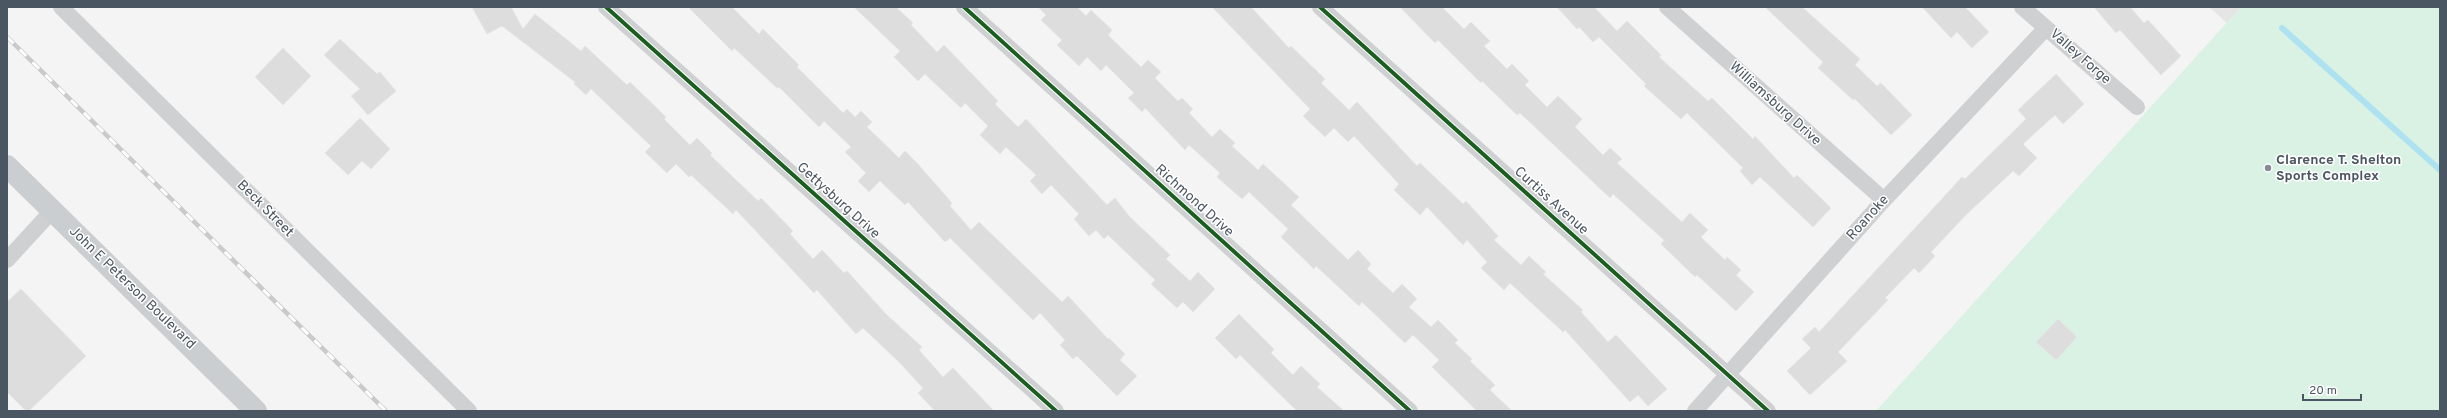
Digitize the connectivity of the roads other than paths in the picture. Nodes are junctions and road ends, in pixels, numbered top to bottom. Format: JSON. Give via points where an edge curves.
{"nodes":[{"id":1,"x":61,"y":7,"type":"edge"},
{"id":2,"x":606,"y":7,"type":"edge"},
{"id":3,"x":964,"y":7,"type":"edge"},
{"id":4,"x":1320,"y":7,"type":"edge"},
{"id":5,"x":1667,"y":7,"type":"edge"},
{"id":6,"x":2022,"y":7,"type":"edge"},
{"id":7,"x":2046,"y":28,"type":"junction"},
{"id":8,"x":2137,"y":107,"type":"dead end"},
{"id":9,"x":7,"y":166,"type":"edge"},
{"id":10,"x":1884,"y":200,"type":"junction"},
{"id":11,"x":52,"y":211,"type":"junction"},
{"id":12,"x":7,"y":260,"type":"edge"},
{"id":13,"x":1727,"y":374,"type":"junction"},
{"id":14,"x":256,"y":411,"type":"edge"},
{"id":15,"x":469,"y":411,"type":"edge"},
{"id":16,"x":1056,"y":411,"type":"edge"},
{"id":17,"x":1410,"y":411,"type":"edge"},
{"id":18,"x":1695,"y":411,"type":"edge"},
{"id":19,"x":1768,"y":411,"type":"edge"}],
"edges":[{"from":1,"to":15,"type":"street","name":"Beck Street"},
{"from":2,"to":16,"type":"street","name":"Gettysburg Drive"},
{"from":3,"to":17,"type":"street","name":"Richmond Drive"},
{"from":4,"to":13,"type":"street","name":"Curtiss Avenue"},
{"from":5,"to":10,"type":"street","name":"Williamsburg Drive"},
{"from":6,"to":7,"type":"street","name":"Valley Forge"},
{"from":7,"to":8,"type":"street","name":"Valley Forge"},
{"from":7,"to":10,"type":"street","name":"Roanoke"},
{"from":9,"to":11,"type":"main road","name":"John E Peterson Boulevard"},
{"from":10,"to":13,"type":"street","name":"Roanoke"},
{"from":11,"to":12,"type":"street"},
{"from":11,"to":14,"type":"main road","name":"John E Peterson Boulevard"},
{"from":13,"to":18,"type":"street","name":"Roanoke"},
{"from":13,"to":19,"type":"street","name":"Curtiss Avenue"}]}
